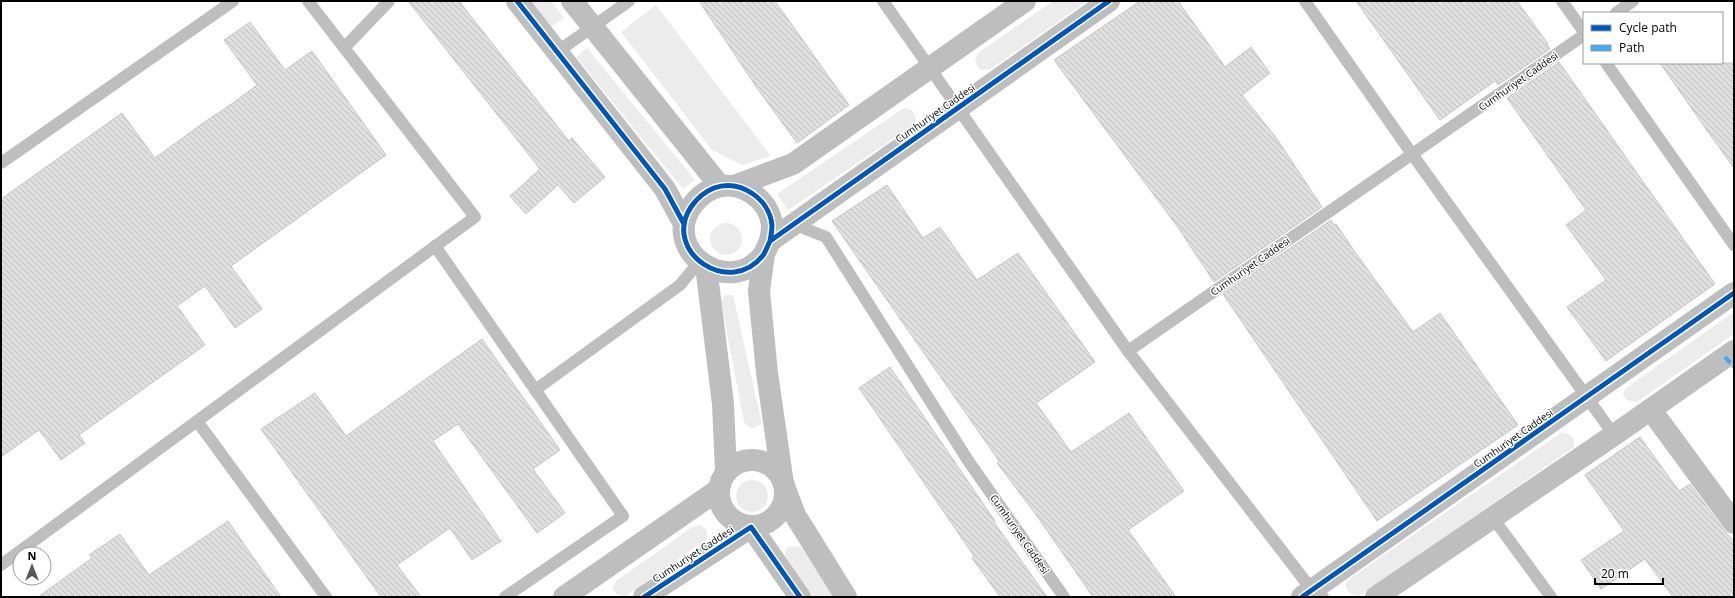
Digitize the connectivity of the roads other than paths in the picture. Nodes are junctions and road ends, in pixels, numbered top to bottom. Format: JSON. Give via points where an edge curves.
{"nodes":[{"id":1,"x":233,"y":1,"type":"edge"},
{"id":2,"x":308,"y":1,"type":"edge"},
{"id":3,"x":389,"y":1,"type":"edge"},
{"id":4,"x":517,"y":1,"type":"edge"},
{"id":5,"x":572,"y":1,"type":"edge"},
{"id":6,"x":629,"y":1,"type":"edge"},
{"id":7,"x":883,"y":1,"type":"edge"},
{"id":8,"x":1025,"y":1,"type":"edge"},
{"id":9,"x":1109,"y":1,"type":"edge"},
{"id":10,"x":1305,"y":1,"type":"edge"},
{"id":11,"x":1562,"y":1,"type":"edge"},
{"id":12,"x":1633,"y":1,"type":"edge"},
{"id":13,"x":1617,"y":12,"type":"edge"},
{"id":14,"x":593,"y":27,"type":"junction"},
{"id":15,"x":1583,"y":32,"type":"edge"},
{"id":16,"x":1583,"y":35,"type":"edge"},
{"id":17,"x":344,"y":48,"type":"junction"},
{"id":18,"x":557,"y":52,"type":"junction"},
{"id":19,"x":1607,"y":64,"type":"edge"},
{"id":20,"x":930,"y":68,"type":"junction"},
{"id":21,"x":958,"y":108,"type":"junction"},
{"id":22,"x":1412,"y":154,"type":"junction"},
{"id":23,"x":1,"y":163,"type":"edge"},
{"id":24,"x":727,"y":186,"type":"junction"},
{"id":25,"x":684,"y":224,"type":"junction"},
{"id":26,"x":793,"y":224,"type":"junction"},
{"id":27,"x":1734,"y":245,"type":"edge"},
{"id":28,"x":435,"y":246,"type":"junction"},
{"id":29,"x":767,"y":247,"type":"junction"},
{"id":30,"x":703,"y":264,"type":"junction"},
{"id":31,"x":1734,"y":293,"type":"edge"},
{"id":32,"x":1128,"y":351,"type":"junction"},
{"id":33,"x":1731,"y":359,"type":"edge"},
{"id":34,"x":535,"y":390,"type":"junction"},
{"id":35,"x":1587,"y":397,"type":"junction"},
{"id":36,"x":1651,"y":410,"type":"junction"},
{"id":37,"x":197,"y":421,"type":"junction"},
{"id":38,"x":1614,"y":435,"type":"junction"},
{"id":39,"x":722,"y":480,"type":"junction"},
{"id":40,"x":784,"y":483,"type":"junction"},
{"id":41,"x":1493,"y":518,"type":"junction"},
{"id":42,"x":1734,"y":523,"type":"edge"},
{"id":43,"x":751,"y":526,"type":"junction"},
{"id":44,"x":1,"y":565,"type":"edge"},
{"id":45,"x":1312,"y":595,"type":"edge"},
{"id":46,"x":326,"y":597,"type":"edge"},
{"id":47,"x":505,"y":597,"type":"edge"},
{"id":48,"x":564,"y":597,"type":"edge"},
{"id":49,"x":644,"y":597,"type":"edge"},
{"id":50,"x":800,"y":597,"type":"edge"},
{"id":51,"x":846,"y":597,"type":"edge"},
{"id":52,"x":1064,"y":597,"type":"edge"},
{"id":53,"x":1376,"y":597,"type":"edge"},
{"id":54,"x":1551,"y":597,"type":"edge"}],
"edges":[{"from":1,"to":23,"type":"lane"},
{"from":2,"to":17,"type":"lane"},
{"from":3,"to":17,"type":"lane"},
{"from":4,"to":18,"type":"street"},
{"from":5,"to":14,"type":"street"},
{"from":6,"to":14,"type":"lane"},
{"from":7,"to":20,"type":"lane","name":"Cumhuriyet Caddesi"},
{"from":8,"to":20,"type":"street"},
{"from":9,"to":21,"type":"street","name":"Cumhuriyet Caddesi"},
{"from":10,"to":22,"type":"lane"},
{"from":11,"to":15,"type":"lane"},
{"from":12,"to":13,"type":"lane"},
{"from":14,"to":18,"type":"lane"},
{"from":14,"to":24,"type":"street"},
{"from":16,"to":22,"type":"lane","name":"Cumhuriyet Caddesi"},
{"from":17,"to":28,"type":"lane","via":[[474,216]]},
{"from":18,"to":25,"type":"street","via":[[665,189]]},
{"from":19,"to":27,"type":"lane"},
{"from":20,"to":21,"type":"lane","name":"Cumhuriyet Caddesi"},
{"from":20,"to":24,"type":"street","via":[[793,164]]},
{"from":21,"to":26,"type":"street","name":"Cumhuriyet Caddesi"},
{"from":21,"to":32,"type":"lane","name":"Cumhuriyet Caddesi"},
{"from":22,"to":32,"type":"lane","name":"Cumhuriyet Caddesi"},
{"from":22,"to":35,"type":"lane"},
{"from":24,"to":25,"type":"street","via":[[707,191],[696,199],[688,211]]},
{"from":24,"to":29,"type":"street","via":[[748,191],[760,200],[768,212],[772,226]]},
{"from":25,"to":30,"type":"street","via":[[690,252]]},
{"from":26,"to":29,"type":"street","name":"Cumhuriyet Caddesi"},
{"from":26,"to":52,"type":"lane","name":"Cumhuriyet Caddesi","via":[[826,237],[969,462]]},
{"from":28,"to":34,"type":"lane"},
{"from":28,"to":37,"type":"lane"},
{"from":29,"to":30,"type":"street","via":[[754,264],[740,271],[711,270]]},
{"from":29,"to":40,"type":"street","via":[[759,291],[767,373]]},
{"from":30,"to":34,"type":"lane","via":[[680,285]]},
{"from":30,"to":39,"type":"street","via":[[722,404]]},
{"from":31,"to":35,"type":"street","name":"Cumhuriyet Caddesi"},
{"from":32,"to":45,"type":"lane","name":"Cumhuriyet Caddesi"},
{"from":33,"to":36,"type":"street"},
{"from":34,"to":47,"type":"lane","via":[[623,516]]},
{"from":35,"to":38,"type":"lane"},
{"from":35,"to":45,"type":"street","name":"Cumhuriyet Caddesi"},
{"from":36,"to":38,"type":"street"},
{"from":36,"to":42,"type":"street"},
{"from":37,"to":44,"type":"lane"},
{"from":37,"to":46,"type":"lane"},
{"from":38,"to":41,"type":"street"},
{"from":39,"to":40,"type":"street","via":[[735,464],[745,460],[756,460],[775,469]]},
{"from":39,"to":43,"type":"street","via":[[719,501],[727,515],[740,524]]},
{"from":39,"to":48,"type":"street"},
{"from":40,"to":43,"type":"street","via":[[785,500],[780,511],[762,525]]},
{"from":40,"to":51,"type":"street","via":[[795,514]]},
{"from":41,"to":53,"type":"street"},
{"from":41,"to":54,"type":"lane"},
{"from":43,"to":49,"type":"street","name":"Cumhuriyet Caddesi"},
{"from":43,"to":50,"type":"street"}]}
